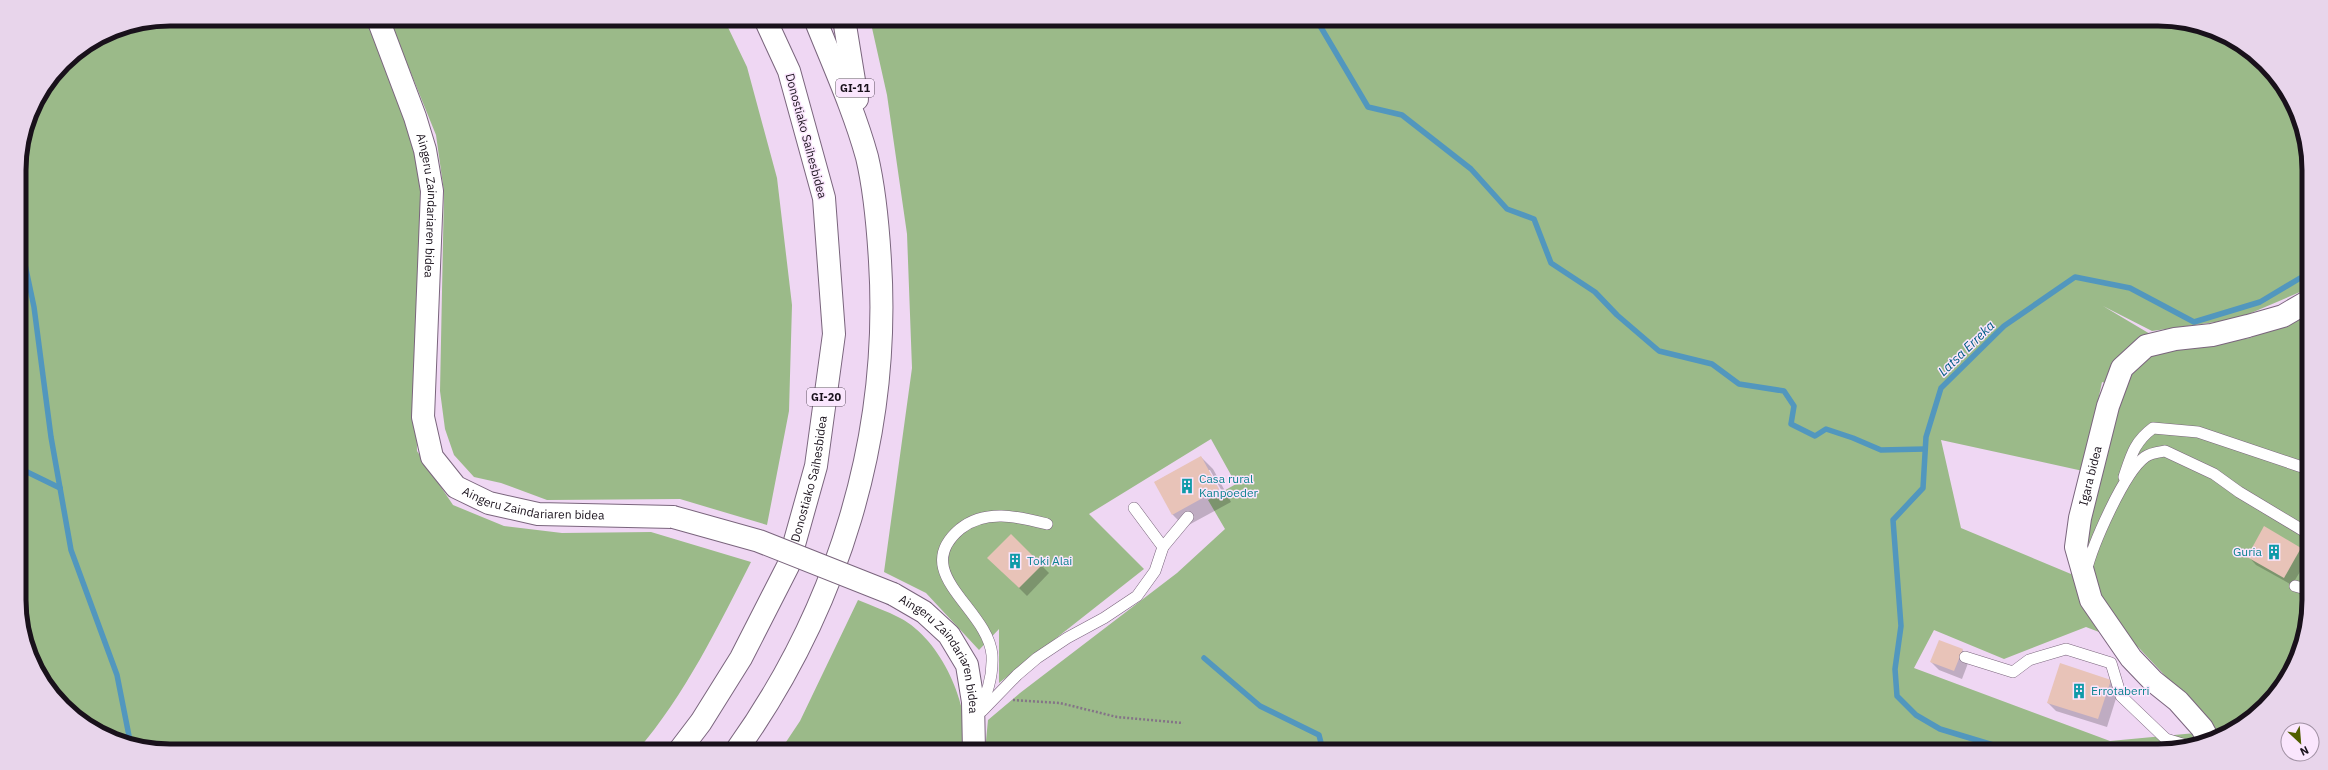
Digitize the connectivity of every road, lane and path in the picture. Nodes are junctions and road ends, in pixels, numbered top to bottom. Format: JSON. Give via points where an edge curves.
{"nodes":[{"id":1,"x":381,"y":26,"type":"edge"},
{"id":2,"x":768,"y":26,"type":"edge"},
{"id":3,"x":818,"y":26,"type":"edge"},
{"id":4,"x":845,"y":26,"type":"edge"},
{"id":5,"x":867,"y":157,"type":"junction"},
{"id":6,"x":2302,"y":305,"type":"edge"},
{"id":7,"x":2302,"y":467,"type":"edge"},
{"id":8,"x":2121,"y":489,"type":"junction"},
{"id":9,"x":1134,"y":508,"type":"dead end"},
{"id":10,"x":1188,"y":517,"type":"dead end"},
{"id":11,"x":1048,"y":524,"type":"dead end"},
{"id":12,"x":2302,"y":530,"type":"edge"},
{"id":13,"x":1163,"y":546,"type":"junction"},
{"id":14,"x":2084,"y":580,"type":"junction"},
{"id":15,"x":2295,"y":586,"type":"dead end"},
{"id":16,"x":2302,"y":588,"type":"edge"},
{"id":17,"x":1965,"y":657,"type":"dead end"},
{"id":18,"x":1010,"y":700,"type":"dead end"},
{"id":19,"x":974,"y":718,"type":"junction"},
{"id":20,"x":1183,"y":723,"type":"dead end"},
{"id":21,"x":2206,"y":736,"type":"edge"},
{"id":22,"x":2178,"y":743,"type":"edge"},
{"id":23,"x":684,"y":744,"type":"edge"},
{"id":24,"x":740,"y":744,"type":"edge"},
{"id":25,"x":974,"y":744,"type":"edge"}],
"edges":[{"from":1,"to":19,"type":"main road","name":"Aingeru Zaindariaren bidea","bridge":true,"via":[[415,117],[425,150],[432,191],[423,417],[432,457],[456,486],[490,503],[538,514],[672,517],[759,541],[893,594],[924,612],[949,635],[967,665]]},
{"from":2,"to":23,"type":"main road","name":"Donostiako Saihesbidea","number":"GI-20","via":[[789,71],[824,198],[834,334],[816,466],[788,566],[741,658]]},
{"from":3,"to":5,"type":"main road"},
{"from":4,"to":5,"type":"main road","number":"GI-11"},
{"from":5,"to":24,"type":"main road","via":[[879,241],[882,311],[880,368],[868,453],[846,538],[816,613],[793,660]]},
{"from":6,"to":14,"type":"main road","name":"Igara bidea","via":[[2283,316],[2248,326],[2146,346],[2122,368],[2108,406],[2080,518],[2076,547]]},
{"from":7,"to":8,"type":"lane","via":[[2198,432],[2153,428],[2140,438]]},
{"from":8,"to":12,"type":"lane","via":[[2145,456],[2165,451],[2214,474]]},
{"from":8,"to":14,"type":"lane","via":[[2113,502]]},
{"from":9,"to":13,"type":"lane"},
{"from":10,"to":13,"type":"lane"},
{"from":11,"to":19,"type":"lane","via":[[1015,516],[984,517],[963,527],[949,538],[941,556],[948,580],[955,593],[979,620],[992,654],[988,687]]},
{"from":13,"to":19,"type":"lane","via":[[1155,571],[1137,596],[1037,658],[1016,675],[997,698]]},
{"from":14,"to":21,"type":"main road","name":"Igara bidea","via":[[2091,600],[2131,658],[2178,702]]},
{"from":15,"to":16,"type":"lane"},
{"from":17,"to":22,"type":"lane","via":[[2013,672],[2029,660],[2066,648],[2110,663],[2121,696],[2166,739]]},
{"from":18,"to":20,"type":"path","via":[[1060,703],[1117,717]]},
{"from":19,"to":25,"type":"main road","name":"Aingeru Zaindariaren bidea"}]}
